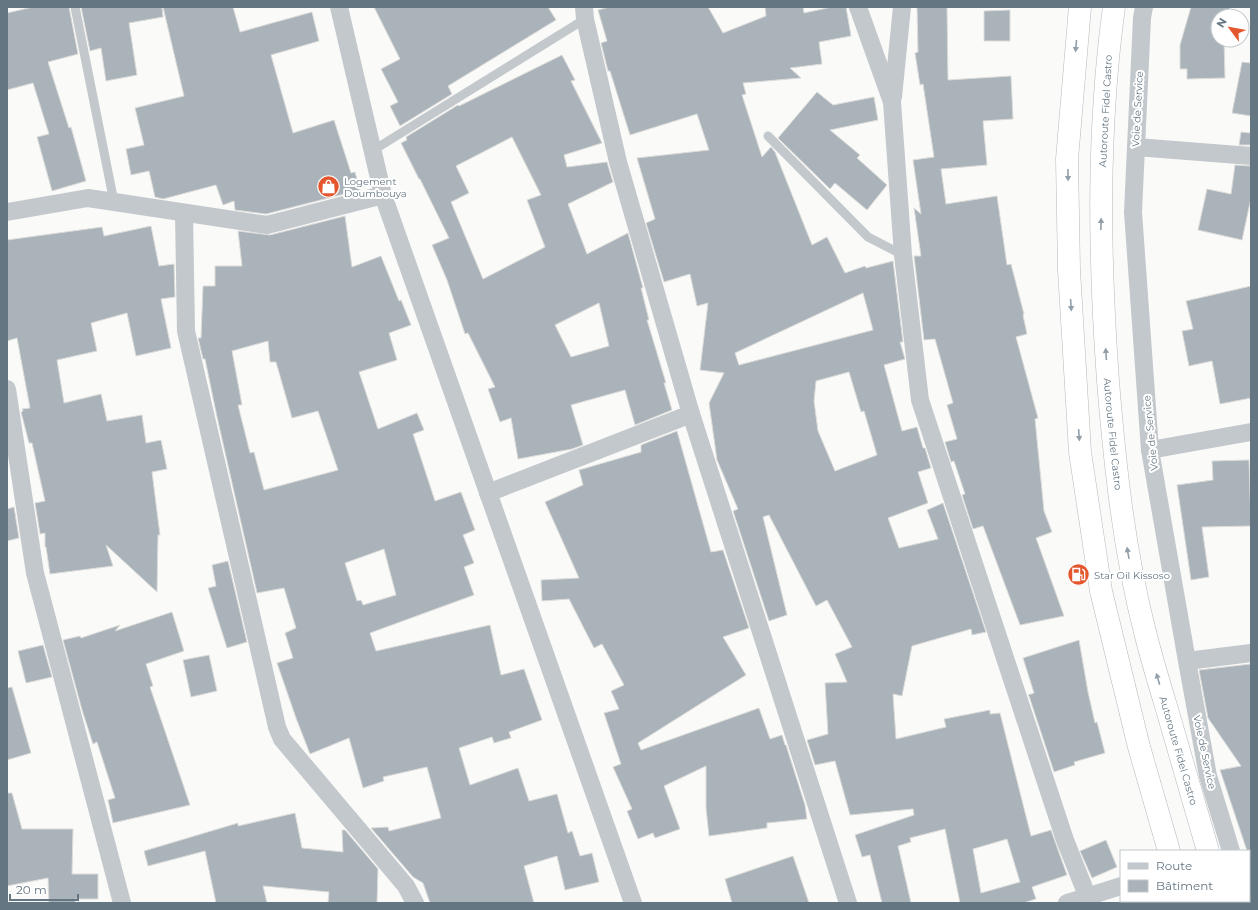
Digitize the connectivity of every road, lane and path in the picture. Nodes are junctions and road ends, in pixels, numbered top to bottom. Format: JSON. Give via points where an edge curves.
{"nodes":[{"id":1,"x":75,"y":7,"type":"edge"},
{"id":2,"x":339,"y":7,"type":"edge"},
{"id":3,"x":858,"y":7,"type":"edge"},
{"id":4,"x":902,"y":7,"type":"edge"},
{"id":5,"x":1080,"y":7,"type":"edge"},
{"id":6,"x":1114,"y":7,"type":"edge"},
{"id":7,"x":1144,"y":7,"type":"edge"},
{"id":8,"x":585,"y":13,"type":"edge"},
{"id":9,"x":892,"y":102,"type":"junction"},
{"id":10,"x":768,"y":136,"type":"dead end"},
{"id":11,"x":1136,"y":147,"type":"junction"},
{"id":12,"x":372,"y":151,"type":"junction"},
{"id":13,"x":1251,"y":156,"type":"edge"},
{"id":14,"x":383,"y":196,"type":"junction"},
{"id":15,"x":114,"y":202,"type":"junction"},
{"id":16,"x":7,"y":212,"type":"edge"},
{"id":17,"x":184,"y":213,"type":"junction"},
{"id":18,"x":903,"y":255,"type":"junction"},
{"id":19,"x":7,"y":389,"type":"edge"},
{"id":20,"x":690,"y":414,"type":"junction"},
{"id":21,"x":1251,"y":432,"type":"edge"},
{"id":22,"x":1150,"y":450,"type":"junction"},
{"id":23,"x":488,"y":492,"type":"junction"},
{"id":24,"x":1251,"y":653,"type":"edge"},
{"id":25,"x":1187,"y":661,"type":"junction"},
{"id":26,"x":1169,"y":850,"type":"edge"},
{"id":27,"x":1208,"y":850,"type":"edge"},
{"id":28,"x":1231,"y":850,"type":"edge"},
{"id":29,"x":1120,"y":886,"type":"edge"},
{"id":30,"x":1088,"y":900,"type":"edge"},
{"id":31,"x":122,"y":903,"type":"edge"},
{"id":32,"x":415,"y":903,"type":"edge"},
{"id":33,"x":633,"y":903,"type":"edge"},
{"id":34,"x":848,"y":903,"type":"edge"},
{"id":35,"x":1067,"y":903,"type":"edge"}],
"edges":[{"from":1,"to":15,"type":"lane"},
{"from":2,"to":12,"type":"street"},
{"from":3,"to":9,"type":"street"},
{"from":4,"to":9,"type":"street"},
{"from":5,"to":26,"type":"highway","one_way":true,"via":[[1067,159],[1069,270],[1080,452],[1101,590],[1139,747]]},
{"from":27,"to":6,"type":"highway","name":"Autoroute Fidel Castro","one_way":true,"via":[[1146,635],[1128,551],[1114,456],[1101,251],[1102,144],[1107,55]]},
{"from":7,"to":11,"type":"street","name":"Voie de Service"},
{"from":8,"to":12,"type":"lane"},
{"from":8,"to":20,"type":"street","via":[[618,162]]},
{"from":9,"to":18,"type":"street"},
{"from":10,"to":18,"type":"lane","via":[[868,237]]},
{"from":11,"to":13,"type":"street"},
{"from":11,"to":22,"type":"street","name":"Voie de Service","via":[[1133,212]]},
{"from":12,"to":14,"type":"street"},
{"from":14,"to":17,"type":"street","via":[[267,225]]},
{"from":14,"to":23,"type":"street"},
{"from":15,"to":16,"type":"street","via":[[88,198]]},
{"from":15,"to":17,"type":"street"},
{"from":17,"to":32,"type":"street","via":[[186,332],[277,727],[282,739],[406,886]]},
{"from":18,"to":30,"type":"street","via":[[920,400],[1065,840]]},
{"from":19,"to":31,"type":"street","via":[[35,573]]},
{"from":20,"to":23,"type":"street"},
{"from":20,"to":34,"type":"street"},
{"from":21,"to":22,"type":"street"},
{"from":22,"to":25,"type":"street","name":"Voie de Service"},
{"from":23,"to":33,"type":"street"},
{"from":24,"to":25,"type":"street"},
{"from":25,"to":28,"type":"street","name":"Voie de Service","via":[[1208,776]]},
{"from":29,"to":30,"type":"street"},
{"from":30,"to":35,"type":"street"}]}
